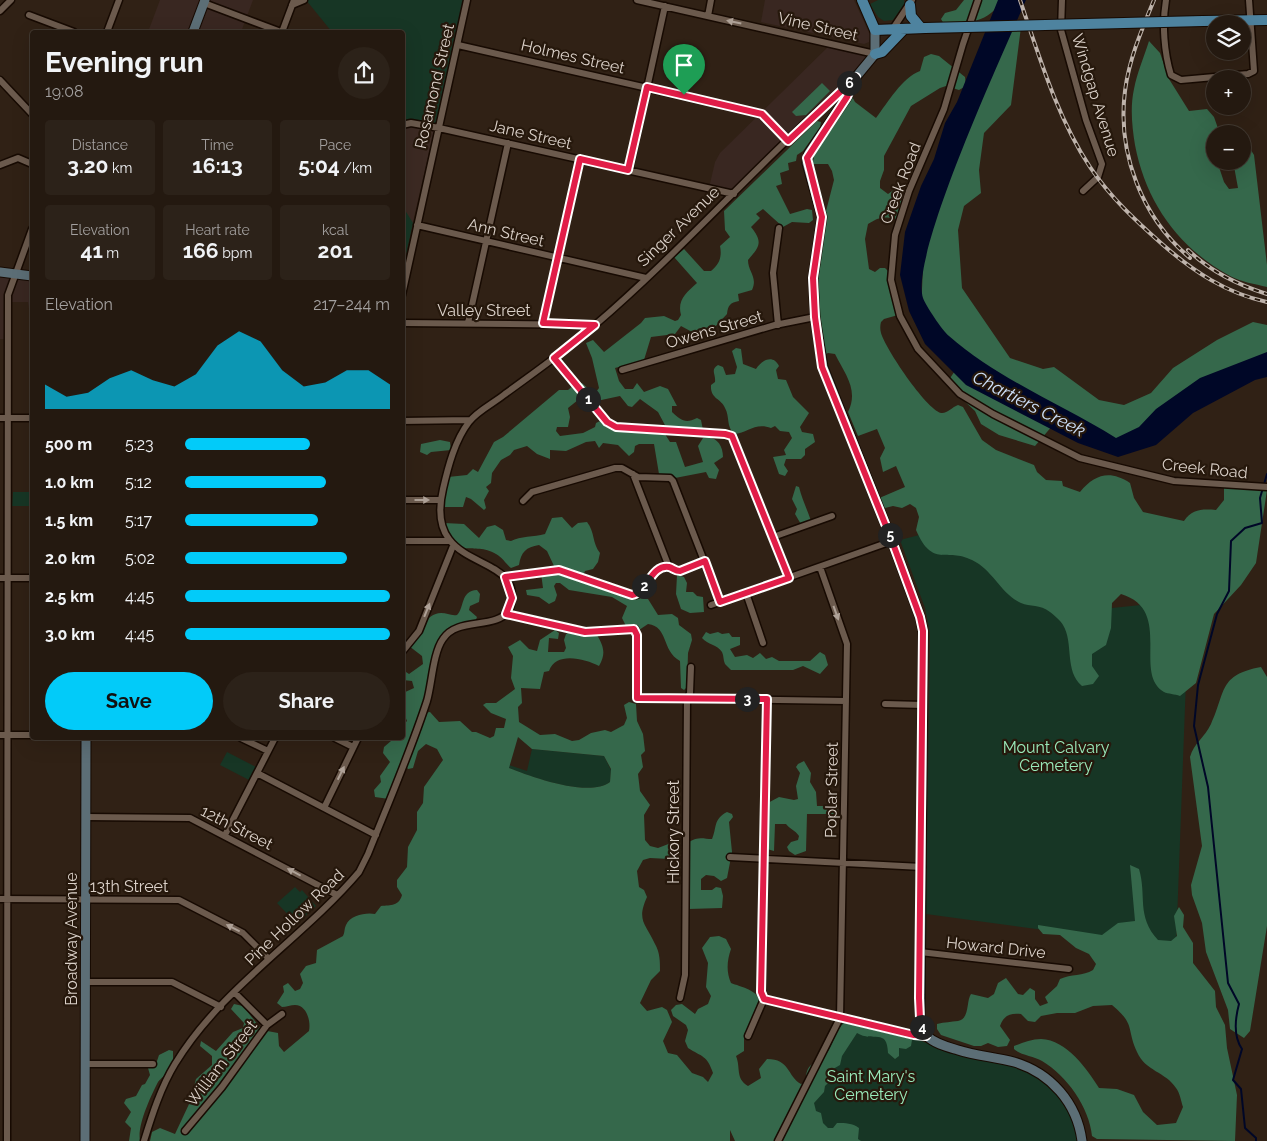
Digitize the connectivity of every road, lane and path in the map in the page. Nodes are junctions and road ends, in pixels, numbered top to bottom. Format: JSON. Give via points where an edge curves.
{"nodes":[{"id":1,"x":11,"y":0,"type":"edge"},
{"id":2,"x":119,"y":0,"type":"edge"},
{"id":3,"x":304,"y":0,"type":"edge"},
{"id":4,"x":467,"y":0,"type":"edge"},
{"id":5,"x":637,"y":0,"type":"edge"},
{"id":6,"x":711,"y":0,"type":"edge"},
{"id":7,"x":862,"y":0,"type":"edge"},
{"id":8,"x":978,"y":0,"type":"edge"},
{"id":9,"x":1062,"y":0,"type":"edge"},
{"id":10,"x":1166,"y":0,"type":"edge"},
{"id":11,"x":1248,"y":0,"type":"edge"},
{"id":12,"x":204,"y":2,"type":"edge"},
{"id":13,"x":911,"y":2,"type":"edge"},
{"id":14,"x":293,"y":3,"type":"edge"},
{"id":15,"x":665,"y":6,"type":"junction"},
{"id":16,"x":0,"y":11,"type":"edge"},
{"id":17,"x":28,"y":15,"type":"dead end"},
{"id":18,"x":1249,"y":15,"type":"edge"},
{"id":19,"x":708,"y":16,"type":"junction"},
{"id":20,"x":1267,"y":20,"type":"edge"},
{"id":21,"x":1206,"y":21,"type":"edge"},
{"id":22,"x":1251,"y":21,"type":"edge"},
{"id":23,"x":923,"y":28,"type":"junction"},
{"id":24,"x":904,"y":29,"type":"junction"},
{"id":25,"x":69,"y":30,"type":"edge"},
{"id":26,"x":108,"y":30,"type":"edge"},
{"id":27,"x":194,"y":30,"type":"edge"},
{"id":28,"x":276,"y":30,"type":"edge"},
{"id":29,"x":282,"y":30,"type":"edge"},
{"id":30,"x":875,"y":30,"type":"junction"},
{"id":31,"x":892,"y":30,"type":"junction"},
{"id":32,"x":1251,"y":34,"type":"edge"},
{"id":33,"x":458,"y":45,"type":"junction"},
{"id":34,"x":875,"y":54,"type":"junction"},
{"id":35,"x":856,"y":77,"type":"junction"},
{"id":36,"x":0,"y":80,"type":"edge"},
{"id":37,"x":647,"y":87,"type":"junction"},
{"id":38,"x":30,"y":112,"type":"edge"},
{"id":39,"x":405,"y":125,"type":"edge"},
{"id":40,"x":440,"y":128,"type":"junction"},
{"id":41,"x":788,"y":141,"type":"junction"},
{"id":42,"x":508,"y":143,"type":"junction"},
{"id":43,"x":580,"y":159,"type":"junction"},
{"id":44,"x":30,"y":163,"type":"edge"},
{"id":45,"x":0,"y":165,"type":"edge"},
{"id":46,"x":628,"y":170,"type":"junction"},
{"id":47,"x":1083,"y":192,"type":"dead end"},
{"id":48,"x":734,"y":194,"type":"junction"},
{"id":49,"x":417,"y":225,"type":"junction"},
{"id":50,"x":779,"y":228,"type":"dead end"},
{"id":51,"x":30,"y":235,"type":"edge"},
{"id":52,"x":487,"y":241,"type":"junction"},
{"id":53,"x":558,"y":258,"type":"junction"},
{"id":54,"x":0,"y":272,"type":"edge"},
{"id":55,"x":16,"y":274,"type":"junction"},
{"id":56,"x":30,"y":276,"type":"edge"},
{"id":57,"x":646,"y":278,"type":"junction"},
{"id":58,"x":405,"y":281,"type":"edge"},
{"id":59,"x":815,"y":317,"type":"junction"},
{"id":60,"x":405,"y":323,"type":"edge"},
{"id":61,"x":468,"y":323,"type":"junction"},
{"id":62,"x":543,"y":323,"type":"junction"},
{"id":63,"x":595,"y":325,"type":"junction"},
{"id":64,"x":778,"y":325,"type":"junction"},
{"id":65,"x":4,"y":339,"type":"edge"},
{"id":66,"x":554,"y":358,"type":"junction"},
{"id":67,"x":622,"y":370,"type":"dead end"},
{"id":68,"x":4,"y":418,"type":"edge"},
{"id":69,"x":30,"y":418,"type":"edge"},
{"id":70,"x":470,"y":420,"type":"junction"},
{"id":71,"x":405,"y":421,"type":"edge"},
{"id":72,"x":633,"y":474,"type":"junction"},
{"id":73,"x":1267,"y":487,"type":"edge"},
{"id":74,"x":3,"y":499,"type":"edge"},
{"id":75,"x":405,"y":500,"type":"edge"},
{"id":76,"x":441,"y":500,"type":"junction"},
{"id":77,"x":523,"y":501,"type":"dead end"},
{"id":78,"x":832,"y":516,"type":"dead end"},
{"id":79,"x":773,"y":537,"type":"junction"},
{"id":80,"x":405,"y":541,"type":"edge"},
{"id":81,"x":892,"y":541,"type":"junction"},
{"id":82,"x":450,"y":543,"type":"junction"},
{"id":83,"x":705,"y":561,"type":"junction"},
{"id":84,"x":669,"y":567,"type":"junction"},
{"id":85,"x":820,"y":567,"type":"junction"},
{"id":86,"x":505,"y":577,"type":"junction"},
{"id":87,"x":3,"y":578,"type":"edge"},
{"id":88,"x":30,"y":578,"type":"edge"},
{"id":89,"x":789,"y":578,"type":"junction"},
{"id":90,"x":746,"y":593,"type":"junction"},
{"id":91,"x":720,"y":602,"type":"junction"},
{"id":92,"x":711,"y":605,"type":"dead end"},
{"id":93,"x":506,"y":614,"type":"junction"},
{"id":94,"x":763,"y":643,"type":"dead end"},
{"id":95,"x":405,"y":648,"type":"edge"},
{"id":96,"x":3,"y":657,"type":"edge"},
{"id":97,"x":690,"y":667,"type":"dead end"},
{"id":98,"x":687,"y":698,"type":"junction"},
{"id":99,"x":767,"y":699,"type":"junction"},
{"id":100,"x":846,"y":701,"type":"junction"},
{"id":101,"x":885,"y":704,"type":"dead end"},
{"id":102,"x":923,"y":705,"type":"junction"},
{"id":103,"x":3,"y":734,"type":"edge"},
{"id":104,"x":30,"y":734,"type":"edge"},
{"id":105,"x":86,"y":740,"type":"edge"},
{"id":106,"x":245,"y":740,"type":"edge"},
{"id":107,"x":274,"y":740,"type":"edge"},
{"id":108,"x":339,"y":740,"type":"edge"},
{"id":109,"x":357,"y":740,"type":"edge"},
{"id":110,"x":353,"y":747,"type":"junction"},
{"id":111,"x":268,"y":751,"type":"junction"},
{"id":112,"x":257,"y":773,"type":"junction"},
{"id":113,"x":324,"y":808,"type":"junction"},
{"id":114,"x":3,"y":818,"type":"edge"},
{"id":115,"x":86,"y":818,"type":"junction"},
{"id":116,"x":225,"y":835,"type":"junction"},
{"id":117,"x":376,"y":835,"type":"junction"},
{"id":118,"x":730,"y":857,"type":"dead end"},
{"id":119,"x":764,"y":858,"type":"junction"},
{"id":120,"x":844,"y":863,"type":"junction"},
{"id":121,"x":922,"y":867,"type":"junction"},
{"id":122,"x":337,"y":895,"type":"junction"},
{"id":123,"x":3,"y":899,"type":"edge"},
{"id":124,"x":86,"y":900,"type":"junction"},
{"id":125,"x":920,"y":952,"type":"junction"},
{"id":126,"x":269,"y":959,"type":"junction"},
{"id":127,"x":1070,"y":969,"type":"dead end"},
{"id":128,"x":3,"y":981,"type":"edge"},
{"id":129,"x":86,"y":982,"type":"junction"},
{"id":130,"x":235,"y":993,"type":"junction"},
{"id":131,"x":680,"y":998,"type":"dead end"},
{"id":132,"x":764,"y":999,"type":"junction"},
{"id":133,"x":221,"y":1007,"type":"junction"},
{"id":134,"x":282,"y":1014,"type":"dead end"},
{"id":135,"x":840,"y":1018,"type":"junction"},
{"id":136,"x":267,"y":1025,"type":"junction"},
{"id":137,"x":748,"y":1036,"type":"dead end"},
{"id":138,"x":926,"y":1036,"type":"junction"},
{"id":139,"x":86,"y":1064,"type":"junction"},
{"id":140,"x":153,"y":1064,"type":"dead end"},
{"id":141,"x":185,"y":1131,"type":"dead end"},
{"id":142,"x":7,"y":1141,"type":"edge"},
{"id":143,"x":85,"y":1141,"type":"edge"},
{"id":144,"x":144,"y":1141,"type":"edge"},
{"id":145,"x":778,"y":1141,"type":"edge"},
{"id":146,"x":1082,"y":1141,"type":"edge"}],
"edges":[{"from":1,"to":16,"type":"street"},
{"from":2,"to":26,"type":"street"},
{"from":3,"to":14,"type":"street"},
{"from":4,"to":33,"type":"street","name":"Rosamond Street"},
{"from":5,"to":15,"type":"street","name":"Vine Street"},
{"from":6,"to":19,"type":"street"},
{"from":7,"to":30,"type":"main road"},
{"from":8,"to":73,"type":"street","name":"Creek Road","via":[[944,110],[909,191],[896,235],[891,280],[900,316],[918,349],[960,394],[1080,458],[1174,481]]},
{"from":9,"to":47,"type":"street","name":"Windgap Avenue","via":[[1061,30],[1102,164],[1098,177]]},
{"from":10,"to":32,"type":"street","via":[[1166,49],[1174,79],[1254,71]]},
{"from":11,"to":18,"type":"street"},
{"from":12,"to":27,"type":"street"},
{"from":12,"to":28,"type":"street"},
{"from":13,"to":23,"type":"main road","via":[[911,16]]},
{"from":13,"to":31,"type":"street"},
{"from":14,"to":29,"type":"street"},
{"from":15,"to":19,"type":"street","name":"Vine Street"},
{"from":15,"to":37,"type":"street"},
{"from":17,"to":25,"type":"street"},
{"from":34,"to":19,"type":"street","name":"Vine Street","one_way":true},
{"from":20,"to":22,"type":"main road"},
{"from":21,"to":23,"type":"main road","bridge":true},
{"from":23,"to":24,"type":"main road"},
{"from":24,"to":31,"type":"main road"},
{"from":24,"to":34,"type":"main road","via":[[882,52]]},
{"from":30,"to":31,"type":"main road"},
{"from":30,"to":34,"type":"street"},
{"from":33,"to":37,"type":"street","name":"Holmes Street"},
{"from":33,"to":40,"type":"street","name":"Rosamond Street"},
{"from":34,"to":35,"type":"street","name":"Singer Avenue"},
{"from":35,"to":41,"type":"street","name":"Singer Avenue"},
{"from":35,"to":59,"type":"street","via":[[847,97],[807,158],[822,217],[813,278]]},
{"from":36,"to":38,"type":"street"},
{"from":37,"to":41,"type":"street","name":"Holmes Street","via":[[762,114]]},
{"from":37,"to":46,"type":"street"},
{"from":39,"to":40,"type":"street","name":"Jane Street"},
{"from":40,"to":42,"type":"street","name":"Jane Street"},
{"from":40,"to":49,"type":"street","name":"Rosamond Street"},
{"from":41,"to":48,"type":"street","name":"Singer Avenue"},
{"from":42,"to":43,"type":"street","name":"Jane Street"},
{"from":42,"to":52,"type":"street"},
{"from":43,"to":46,"type":"street","name":"Jane Street"},
{"from":43,"to":53,"type":"street"},
{"from":44,"to":45,"type":"street","via":[[18,158]]},
{"from":46,"to":48,"type":"street","name":"Jane Street"},
{"from":48,"to":57,"type":"street","name":"Singer Avenue"},
{"from":49,"to":52,"type":"street","name":"Ann Street"},
{"from":49,"to":58,"type":"street","name":"Rosamond Street"},
{"from":50,"to":64,"type":"street","via":[[773,273]]},
{"from":51,"to":55,"type":"street"},
{"from":52,"to":53,"type":"street","name":"Ann Street"},
{"from":52,"to":61,"type":"street"},
{"from":53,"to":57,"type":"street","name":"Ann Street"},
{"from":53,"to":62,"type":"street"},
{"from":54,"to":55,"type":"street"},
{"from":55,"to":56,"type":"street"},
{"from":55,"to":65,"type":"street","via":[[8,295]]},
{"from":57,"to":63,"type":"street","name":"Singer Avenue"},
{"from":59,"to":64,"type":"street","name":"Owens Street"},
{"from":59,"to":81,"type":"street","via":[[822,367]]},
{"from":60,"to":61,"type":"street","name":"Valley Street"},
{"from":61,"to":62,"type":"street","name":"Valley Street"},
{"from":62,"to":63,"type":"street","name":"Valley Street"},
{"from":63,"to":66,"type":"street","name":"Singer Avenue"},
{"from":64,"to":67,"type":"street","name":"Owens Street"},
{"from":65,"to":68,"type":"street"},
{"from":66,"to":70,"type":"street","name":"Singer Avenue"},
{"from":66,"to":79,"type":"street","via":[[607,422],[616,427],[732,436]]},
{"from":68,"to":69,"type":"street"},
{"from":68,"to":74,"type":"street"},
{"from":70,"to":71,"type":"street"},
{"from":70,"to":76,"type":"street","via":[[451,459]]},
{"from":72,"to":77,"type":"street","via":[[615,468],[532,492]]},
{"from":72,"to":83,"type":"street","via":[[670,478]]},
{"from":72,"to":84,"type":"street"},
{"from":74,"to":87,"type":"street"},
{"from":75,"to":76,"type":"street","one_way":true},
{"from":76,"to":82,"type":"street","via":[[440,520]]},
{"from":78,"to":79,"type":"street"},
{"from":79,"to":89,"type":"street"},
{"from":80,"to":82,"type":"street"},
{"from":81,"to":85,"type":"street"},
{"from":81,"to":102,"type":"street","via":[[923,631]]},
{"from":82,"to":86,"type":"street"},
{"from":95,"to":82,"type":"street","one_way":true,"via":[[419,630]]},
{"from":83,"to":84,"type":"street","via":[[680,571]]},
{"from":83,"to":91,"type":"street"},
{"from":84,"to":86,"type":"street","via":[[655,573],[641,591],[632,595],[559,570]]},
{"from":85,"to":89,"type":"street"},
{"from":85,"to":100,"type":"street","name":"Poplar Street","one_way":true,"via":[[847,644]]},
{"from":86,"to":93,"type":"street","via":[[512,598]]},
{"from":87,"to":88,"type":"street"},
{"from":87,"to":96,"type":"street"},
{"from":89,"to":90,"type":"street"},
{"from":90,"to":91,"type":"street"},
{"from":90,"to":94,"type":"street"},
{"from":91,"to":92,"type":"street"},
{"from":93,"to":98,"type":"street","via":[[585,632],[634,629],[637,635],[637,698]]},
{"from":93,"to":117,"type":"street","name":"Pine Hollow Road","via":[[495,620],[452,630],[441,642],[427,701]]},
{"from":96,"to":103,"type":"street"},
{"from":97,"to":98,"type":"street","name":"Hickory Street","via":[[690,693]]},
{"from":98,"to":99,"type":"street"},
{"from":98,"to":131,"type":"street","name":"Hickory Street","via":[[686,974]]},
{"from":99,"to":100,"type":"street"},
{"from":99,"to":119,"type":"street"},
{"from":100,"to":120,"type":"street","name":"Poplar Street"},
{"from":101,"to":102,"type":"street"},
{"from":102,"to":121,"type":"street"},
{"from":103,"to":104,"type":"street"},
{"from":103,"to":114,"type":"street"},
{"from":105,"to":115,"type":"street","name":"Broadway Avenue"},
{"from":106,"to":111,"type":"street"},
{"from":107,"to":111,"type":"street"},
{"from":108,"to":110,"type":"street"},
{"from":109,"to":110,"type":"street"},
{"from":113,"to":110,"type":"street","one_way":true},
{"from":111,"to":112,"type":"street"},
{"from":112,"to":113,"type":"street"},
{"from":112,"to":116,"type":"street"},
{"from":113,"to":117,"type":"street"},
{"from":114,"to":123,"type":"street"},
{"from":115,"to":116,"type":"street","name":"12th Street","via":[[190,818]]},
{"from":115,"to":124,"type":"street","name":"Broadway Avenue"},
{"from":122,"to":116,"type":"street","name":"12th Street","one_way":true},
{"from":117,"to":122,"type":"street","name":"Pine Hollow Road","via":[[359,872]]},
{"from":118,"to":119,"type":"street"},
{"from":119,"to":120,"type":"street"},
{"from":119,"to":132,"type":"street","via":[[761,992]]},
{"from":120,"to":121,"type":"street"},
{"from":120,"to":135,"type":"street","name":"Poplar Street"},
{"from":121,"to":125,"type":"street"},
{"from":122,"to":126,"type":"street","name":"Pine Hollow Road"},
{"from":123,"to":124,"type":"street","name":"13th Street"},
{"from":123,"to":128,"type":"street"},
{"from":126,"to":124,"type":"street","name":"13th Street","one_way":true,"via":[[243,933],[179,900]]},
{"from":124,"to":129,"type":"street","name":"Broadway Avenue"},
{"from":125,"to":127,"type":"street","name":"Howard Drive"},
{"from":125,"to":138,"type":"street","via":[[920,1019]]},
{"from":126,"to":130,"type":"street","name":"Pine Hollow Road"},
{"from":128,"to":142,"type":"street"},
{"from":129,"to":133,"type":"street","via":[[172,982]]},
{"from":129,"to":139,"type":"street","name":"Broadway Avenue"},
{"from":130,"to":133,"type":"street","name":"Pine Hollow Road"},
{"from":130,"to":136,"type":"street"},
{"from":132,"to":135,"type":"street"},
{"from":132,"to":137,"type":"street"},
{"from":133,"to":144,"type":"street","name":"Pine Hollow Road","via":[[174,1066],[160,1094]]},
{"from":134,"to":136,"type":"street","name":"William Street"},
{"from":135,"to":138,"type":"street"},
{"from":135,"to":145,"type":"street"},
{"from":136,"to":141,"type":"street","name":"William Street"},
{"from":138,"to":146,"type":"street","via":[[966,1053],[1032,1068],[1048,1078],[1068,1101]]},
{"from":139,"to":140,"type":"street"},
{"from":139,"to":143,"type":"street","name":"Broadway Avenue"}]}
